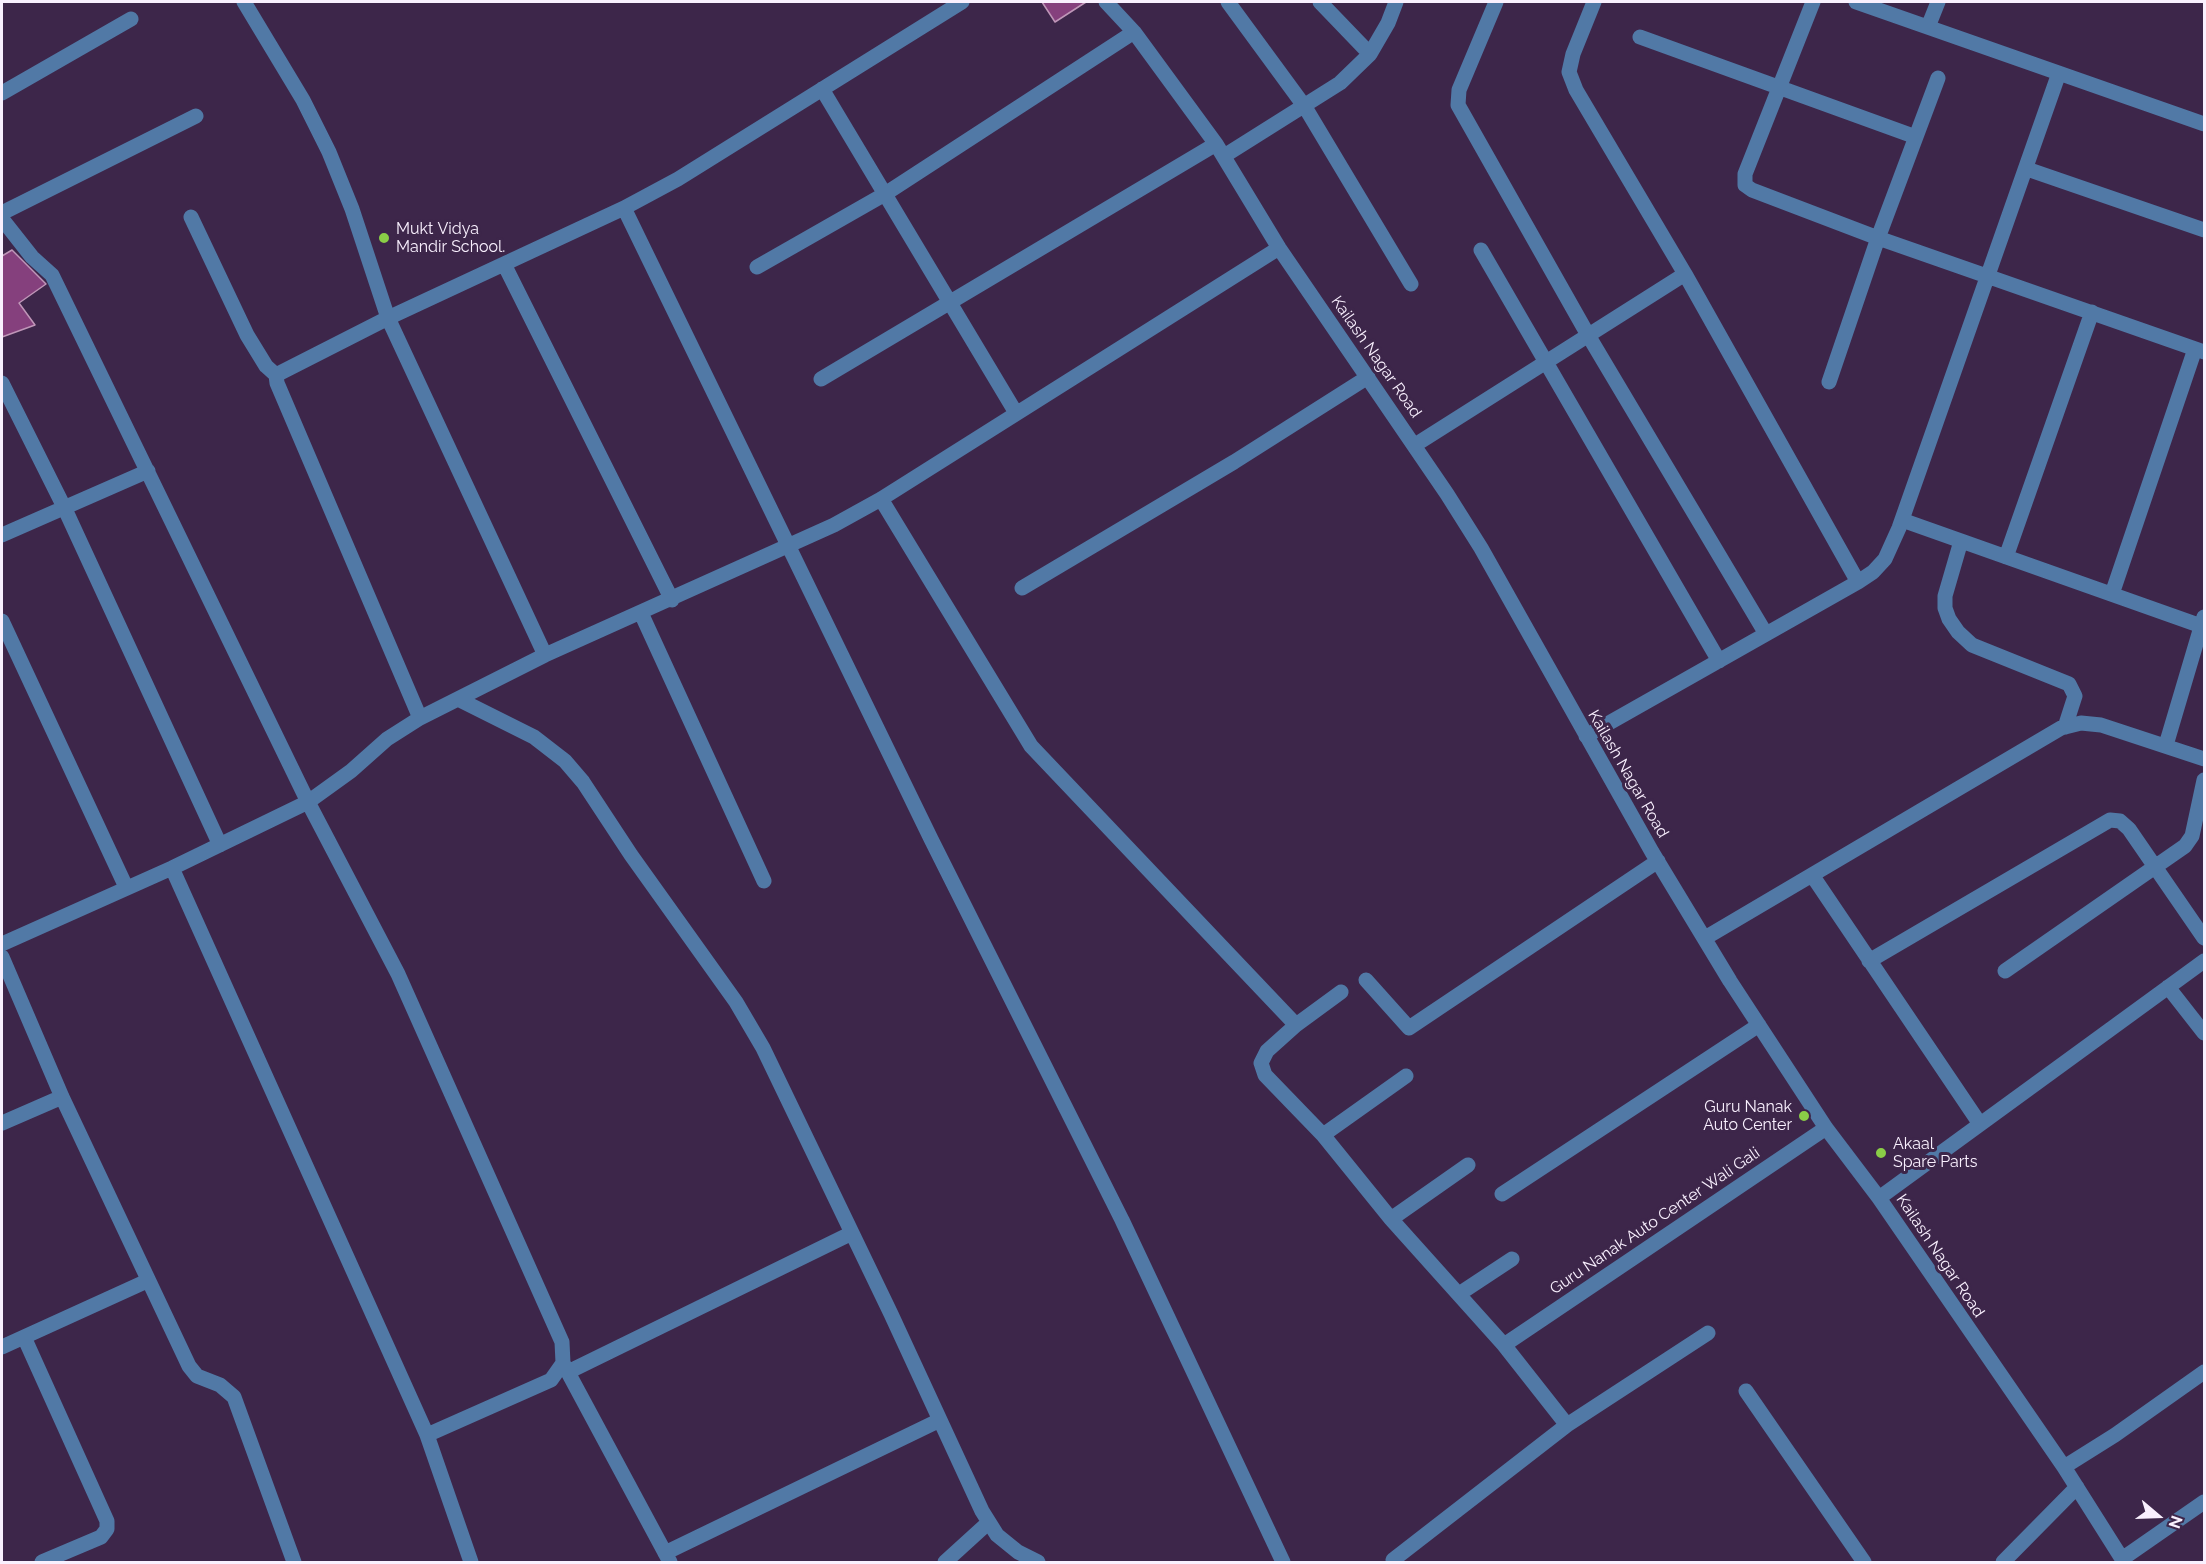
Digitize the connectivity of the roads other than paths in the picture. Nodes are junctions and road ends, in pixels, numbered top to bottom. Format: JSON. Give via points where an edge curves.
{"nodes":[{"id":1,"x":244,"y":2,"type":"edge"},
{"id":2,"x":962,"y":2,"type":"edge"},
{"id":3,"x":1106,"y":2,"type":"edge"},
{"id":4,"x":1228,"y":2,"type":"edge"},
{"id":5,"x":1320,"y":2,"type":"edge"},
{"id":6,"x":1396,"y":2,"type":"edge"},
{"id":7,"x":1496,"y":2,"type":"edge"},
{"id":8,"x":1594,"y":2,"type":"edge"},
{"id":9,"x":1813,"y":2,"type":"edge"},
{"id":10,"x":1856,"y":2,"type":"edge"},
{"id":11,"x":1938,"y":2,"type":"edge"},
{"id":12,"x":131,"y":19,"type":"dead end"},
{"id":13,"x":1928,"y":27,"type":"junction"},
{"id":14,"x":1134,"y":32,"type":"junction"},
{"id":15,"x":1640,"y":37,"type":"dead end"},
{"id":16,"x":1370,"y":54,"type":"junction"},
{"id":17,"x":2059,"y":73,"type":"junction"},
{"id":18,"x":1938,"y":78,"type":"dead end"},
{"id":19,"x":822,"y":89,"type":"junction"},
{"id":20,"x":1779,"y":89,"type":"junction"},
{"id":21,"x":2,"y":93,"type":"edge"},
{"id":22,"x":1305,"y":107,"type":"junction"},
{"id":23,"x":196,"y":116,"type":"dead end"},
{"id":24,"x":2205,"y":124,"type":"edge"},
{"id":25,"x":1916,"y":137,"type":"junction"},
{"id":26,"x":1220,"y":150,"type":"junction"},
{"id":27,"x":2027,"y":169,"type":"junction"},
{"id":28,"x":885,"y":194,"type":"junction"},
{"id":29,"x":624,"y":208,"type":"junction"},
{"id":30,"x":2,"y":213,"type":"edge"},
{"id":31,"x":191,"y":217,"type":"dead end"},
{"id":32,"x":2,"y":219,"type":"edge"},
{"id":33,"x":2205,"y":230,"type":"edge"},
{"id":34,"x":1878,"y":238,"type":"junction"},
{"id":35,"x":1279,"y":248,"type":"junction"},
{"id":36,"x":1481,"y":250,"type":"dead end"},
{"id":37,"x":504,"y":264,"type":"junction"},
{"id":38,"x":757,"y":267,"type":"dead end"},
{"id":39,"x":1685,"y":274,"type":"junction"},
{"id":40,"x":1989,"y":277,"type":"junction"},
{"id":41,"x":1411,"y":284,"type":"dead end"},
{"id":42,"x":950,"y":303,"type":"junction"},
{"id":43,"x":2092,"y":312,"type":"junction"},
{"id":44,"x":388,"y":318,"type":"junction"},
{"id":45,"x":1588,"y":335,"type":"junction"},
{"id":46,"x":2200,"y":350,"type":"edge"},
{"id":47,"x":1546,"y":362,"type":"junction"},
{"id":48,"x":276,"y":375,"type":"junction"},
{"id":49,"x":1368,"y":377,"type":"junction"},
{"id":50,"x":821,"y":379,"type":"dead end"},
{"id":51,"x":1829,"y":382,"type":"dead end"},
{"id":52,"x":2,"y":383,"type":"edge"},
{"id":53,"x":1016,"y":413,"type":"junction"},
{"id":54,"x":1415,"y":445,"type":"junction"},
{"id":55,"x":148,"y":471,"type":"junction"},
{"id":56,"x":881,"y":499,"type":"junction"},
{"id":57,"x":64,"y":507,"type":"junction"},
{"id":58,"x":1902,"y":520,"type":"junction"},
{"id":59,"x":2,"y":535,"type":"edge"},
{"id":60,"x":1961,"y":541,"type":"junction"},
{"id":61,"x":788,"y":546,"type":"junction"},
{"id":62,"x":2006,"y":557,"type":"junction"},
{"id":63,"x":1858,"y":582,"type":"junction"},
{"id":64,"x":1022,"y":588,"type":"dead end"},
{"id":65,"x":2112,"y":594,"type":"junction"},
{"id":66,"x":672,"y":600,"type":"junction"},
{"id":67,"x":641,"y":613,"type":"junction"},
{"id":68,"x":2,"y":621,"type":"edge"},
{"id":69,"x":2204,"y":623,"type":"edge"},
{"id":70,"x":1766,"y":634,"type":"junction"},
{"id":71,"x":545,"y":655,"type":"junction"},
{"id":72,"x":1719,"y":661,"type":"junction"},
{"id":73,"x":458,"y":699,"type":"junction"},
{"id":74,"x":420,"y":718,"type":"junction"},
{"id":75,"x":2065,"y":727,"type":"junction"},
{"id":76,"x":1586,"y":736,"type":"junction"},
{"id":77,"x":2166,"y":745,"type":"junction"},
{"id":78,"x":2205,"y":759,"type":"edge"},
{"id":79,"x":2205,"y":780,"type":"edge"},
{"id":80,"x":308,"y":802,"type":"junction"},
{"id":81,"x":220,"y":845,"type":"junction"},
{"id":82,"x":1658,"y":861,"type":"junction"},
{"id":83,"x":172,"y":868,"type":"junction"},
{"id":84,"x":2155,"y":869,"type":"junction"},
{"id":85,"x":1812,"y":874,"type":"junction"},
{"id":86,"x":764,"y":881,"type":"dead end"},
{"id":87,"x":126,"y":886,"type":"junction"},
{"id":88,"x":1704,"y":938,"type":"junction"},
{"id":89,"x":2205,"y":938,"type":"edge"},
{"id":90,"x":2,"y":944,"type":"edge"},
{"id":91,"x":2,"y":957,"type":"edge"},
{"id":92,"x":1869,"y":961,"type":"junction"},
{"id":93,"x":2205,"y":961,"type":"edge"},
{"id":94,"x":2005,"y":971,"type":"dead end"},
{"id":95,"x":1366,"y":980,"type":"dead end"},
{"id":96,"x":2168,"y":987,"type":"junction"},
{"id":97,"x":1341,"y":992,"type":"dead end"},
{"id":98,"x":1296,"y":1025,"type":"junction"},
{"id":99,"x":1759,"y":1025,"type":"junction"},
{"id":100,"x":2205,"y":1033,"type":"edge"},
{"id":101,"x":1406,"y":1076,"type":"dead end"},
{"id":102,"x":62,"y":1097,"type":"junction"},
{"id":103,"x":2,"y":1123,"type":"edge"},
{"id":104,"x":1980,"y":1124,"type":"junction"},
{"id":105,"x":1826,"y":1128,"type":"junction"},
{"id":106,"x":1323,"y":1135,"type":"junction"},
{"id":107,"x":1468,"y":1165,"type":"dead end"},
{"id":108,"x":1503,"y":1194,"type":"dead end"},
{"id":109,"x":1878,"y":1198,"type":"junction"},
{"id":110,"x":1391,"y":1219,"type":"junction"},
{"id":111,"x":852,"y":1233,"type":"junction"},
{"id":112,"x":1512,"y":1259,"type":"dead end"},
{"id":113,"x":147,"y":1281,"type":"junction"},
{"id":114,"x":1459,"y":1294,"type":"junction"},
{"id":115,"x":1708,"y":1333,"type":"dead end"},
{"id":116,"x":24,"y":1337,"type":"junction"},
{"id":117,"x":1504,"y":1345,"type":"junction"},
{"id":118,"x":2,"y":1347,"type":"edge"},
{"id":119,"x":566,"y":1368,"type":"junction"},
{"id":120,"x":2205,"y":1372,"type":"edge"},
{"id":121,"x":1746,"y":1391,"type":"dead end"},
{"id":122,"x":940,"y":1420,"type":"junction"},
{"id":123,"x":1567,"y":1425,"type":"junction"},
{"id":124,"x":427,"y":1435,"type":"junction"},
{"id":125,"x":2064,"y":1467,"type":"junction"},
{"id":126,"x":2077,"y":1487,"type":"junction"},
{"id":127,"x":2205,"y":1502,"type":"edge"},
{"id":128,"x":989,"y":1522,"type":"junction"},
{"id":129,"x":667,"y":1558,"type":"edge"},
{"id":130,"x":1393,"y":1560,"type":"dead end"},
{"id":131,"x":2123,"y":1561,"type":"edge"},
{"id":132,"x":42,"y":1563,"type":"edge"},
{"id":133,"x":294,"y":1563,"type":"edge"},
{"id":134,"x":471,"y":1563,"type":"edge"},
{"id":135,"x":945,"y":1563,"type":"edge"},
{"id":136,"x":1038,"y":1563,"type":"edge"},
{"id":137,"x":1283,"y":1563,"type":"edge"},
{"id":138,"x":1864,"y":1563,"type":"edge"},
{"id":139,"x":2003,"y":1563,"type":"edge"}],
"edges":[{"from":1,"to":44,"type":"street","via":[[303,100],[329,152]]},
{"from":2,"to":19,"type":"street"},
{"from":3,"to":14,"type":"street","name":"Kailash Nagar Road"},
{"from":4,"to":22,"type":"street"},
{"from":5,"to":16,"type":"street"},
{"from":6,"to":16,"type":"street"},
{"from":7,"to":45,"type":"street","via":[[1459,90],[1458,105]]},
{"from":8,"to":39,"type":"street","via":[[1569,72]]},
{"from":9,"to":20,"type":"street"},
{"from":10,"to":13,"type":"street"},
{"from":11,"to":13,"type":"street"},
{"from":12,"to":21,"type":"street"},
{"from":13,"to":17,"type":"street"},
{"from":14,"to":26,"type":"street","name":"Kailash Nagar Road"},
{"from":14,"to":28,"type":"street"},
{"from":15,"to":20,"type":"street"},
{"from":16,"to":22,"type":"street","via":[[1340,83]]},
{"from":17,"to":24,"type":"street"},
{"from":17,"to":27,"type":"street"},
{"from":18,"to":25,"type":"street"},
{"from":19,"to":28,"type":"street"},
{"from":19,"to":29,"type":"street"},
{"from":20,"to":25,"type":"street"},
{"from":20,"to":34,"type":"street","via":[[1745,174],[1745,186]]},
{"from":22,"to":26,"type":"street"},
{"from":22,"to":41,"type":"street"},
{"from":23,"to":30,"type":"street"},
{"from":25,"to":34,"type":"street"},
{"from":26,"to":35,"type":"street","name":"Kailash Nagar Road"},
{"from":26,"to":42,"type":"street"},
{"from":27,"to":33,"type":"street"},
{"from":27,"to":40,"type":"street"},
{"from":28,"to":38,"type":"street"},
{"from":28,"to":42,"type":"street"},
{"from":29,"to":37,"type":"street"},
{"from":29,"to":61,"type":"street"},
{"from":31,"to":48,"type":"street","via":[[247,335]]},
{"from":32,"to":55,"type":"street","via":[[52,275]]},
{"from":34,"to":40,"type":"street"},
{"from":34,"to":51,"type":"street"},
{"from":35,"to":49,"type":"street","name":"Kailash Nagar Road"},
{"from":35,"to":53,"type":"street"},
{"from":36,"to":47,"type":"street"},
{"from":37,"to":44,"type":"street"},
{"from":37,"to":66,"type":"street"},
{"from":39,"to":45,"type":"street"},
{"from":39,"to":63,"type":"street"},
{"from":40,"to":43,"type":"street"},
{"from":40,"to":58,"type":"street"},
{"from":42,"to":50,"type":"street"},
{"from":42,"to":53,"type":"street"},
{"from":43,"to":46,"type":"street"},
{"from":43,"to":62,"type":"street"},
{"from":44,"to":48,"type":"street"},
{"from":44,"to":71,"type":"street"},
{"from":45,"to":47,"type":"street"},
{"from":45,"to":70,"type":"street"},
{"from":46,"to":65,"type":"street"},
{"from":47,"to":54,"type":"street"},
{"from":47,"to":72,"type":"street"},
{"from":48,"to":74,"type":"street"},
{"from":49,"to":54,"type":"street","name":"Kailash Nagar Road"},
{"from":49,"to":64,"type":"street"},
{"from":52,"to":57,"type":"street"},
{"from":53,"to":56,"type":"street"},
{"from":54,"to":76,"type":"street","name":"Kailash Nagar Road","via":[[1481,548]]},
{"from":55,"to":57,"type":"street"},
{"from":55,"to":80,"type":"street"},
{"from":56,"to":61,"type":"street"},
{"from":56,"to":98,"type":"street","via":[[1031,746]]},
{"from":57,"to":59,"type":"street"},
{"from":57,"to":81,"type":"street"},
{"from":58,"to":60,"type":"street"},
{"from":58,"to":63,"type":"street","via":[[1885,559]]},
{"from":60,"to":62,"type":"street"},
{"from":60,"to":75,"type":"street","via":[[1945,596],[1949,619],[1972,645],[2069,684],[2075,696]]},
{"from":61,"to":66,"type":"street"},
{"from":61,"to":137,"type":"street","via":[[1122,1220]]},
{"from":62,"to":65,"type":"street"},
{"from":63,"to":70,"type":"street"},
{"from":65,"to":69,"type":"street"},
{"from":66,"to":67,"type":"street"},
{"from":67,"to":71,"type":"street"},
{"from":67,"to":86,"type":"street"},
{"from":68,"to":87,"type":"street"},
{"from":69,"to":77,"type":"street"},
{"from":70,"to":72,"type":"street"},
{"from":71,"to":73,"type":"street"},
{"from":72,"to":76,"type":"street"},
{"from":73,"to":74,"type":"street"},
{"from":73,"to":111,"type":"street","via":[[534,737],[584,782],[736,1002],[763,1048]]},
{"from":74,"to":80,"type":"street"},
{"from":75,"to":77,"type":"street","via":[[2081,723],[2101,725]]},
{"from":75,"to":85,"type":"street"},
{"from":76,"to":82,"type":"street","name":"Kailash Nagar Road"},
{"from":77,"to":78,"type":"street"},
{"from":79,"to":84,"type":"street","via":[[2192,836]]},
{"from":80,"to":81,"type":"street"},
{"from":80,"to":119,"type":"street","via":[[398,974],[562,1342]]},
{"from":81,"to":83,"type":"street"},
{"from":82,"to":88,"type":"street","name":"Kailash Nagar Road"},
{"from":82,"to":95,"type":"street","via":[[1409,1028]]},
{"from":83,"to":87,"type":"street"},
{"from":83,"to":124,"type":"street"},
{"from":84,"to":89,"type":"street"},
{"from":84,"to":92,"type":"street","via":[[2129,829],[2120,821],[2110,820]]},
{"from":84,"to":94,"type":"street"},
{"from":85,"to":88,"type":"street"},
{"from":85,"to":92,"type":"street"},
{"from":87,"to":90,"type":"street"},
{"from":88,"to":99,"type":"street","name":"Kailash Nagar Road"},
{"from":91,"to":102,"type":"street"},
{"from":92,"to":104,"type":"street"},
{"from":93,"to":96,"type":"street"},
{"from":96,"to":100,"type":"street"},
{"from":96,"to":104,"type":"street"},
{"from":97,"to":98,"type":"street"},
{"from":98,"to":106,"type":"street","via":[[1267,1051],[1261,1063],[1264,1075]]},
{"from":99,"to":105,"type":"street","name":"Kailash Nagar Road"},
{"from":99,"to":108,"type":"street"},
{"from":101,"to":106,"type":"street"},
{"from":102,"to":103,"type":"street"},
{"from":102,"to":113,"type":"street"},
{"from":104,"to":109,"type":"street"},
{"from":105,"to":109,"type":"street","name":"Kailash Nagar Road"},
{"from":105,"to":117,"type":"street","name":"Guru Nanak Auto Center Wali Gali"},
{"from":106,"to":110,"type":"street"},
{"from":107,"to":110,"type":"street"},
{"from":109,"to":125,"type":"street","name":"Kailash Nagar Road"},
{"from":110,"to":114,"type":"street"},
{"from":111,"to":119,"type":"street"},
{"from":111,"to":122,"type":"street"},
{"from":112,"to":114,"type":"street"},
{"from":113,"to":116,"type":"street"},
{"from":113,"to":133,"type":"street","via":[[189,1366],[197,1376],[220,1385],[234,1397]]},
{"from":114,"to":117,"type":"street"},
{"from":115,"to":123,"type":"street"},
{"from":116,"to":118,"type":"street"},
{"from":116,"to":132,"type":"street","via":[[107,1521],[101,1537]]},
{"from":117,"to":123,"type":"street"},
{"from":119,"to":124,"type":"street","via":[[551,1380]]},
{"from":119,"to":129,"type":"street"},
{"from":120,"to":125,"type":"street"},
{"from":121,"to":138,"type":"street"},
{"from":122,"to":128,"type":"street"},
{"from":122,"to":129,"type":"street"},
{"from":123,"to":130,"type":"street"},
{"from":124,"to":134,"type":"street"},
{"from":125,"to":126,"type":"street","name":"Kailash Nagar Road"},
{"from":126,"to":131,"type":"street","name":"Kailash Nagar Road"},
{"from":126,"to":139,"type":"street"},
{"from":127,"to":131,"type":"street"},
{"from":128,"to":135,"type":"street"},
{"from":128,"to":136,"type":"street","via":[[1018,1552]]}]}
